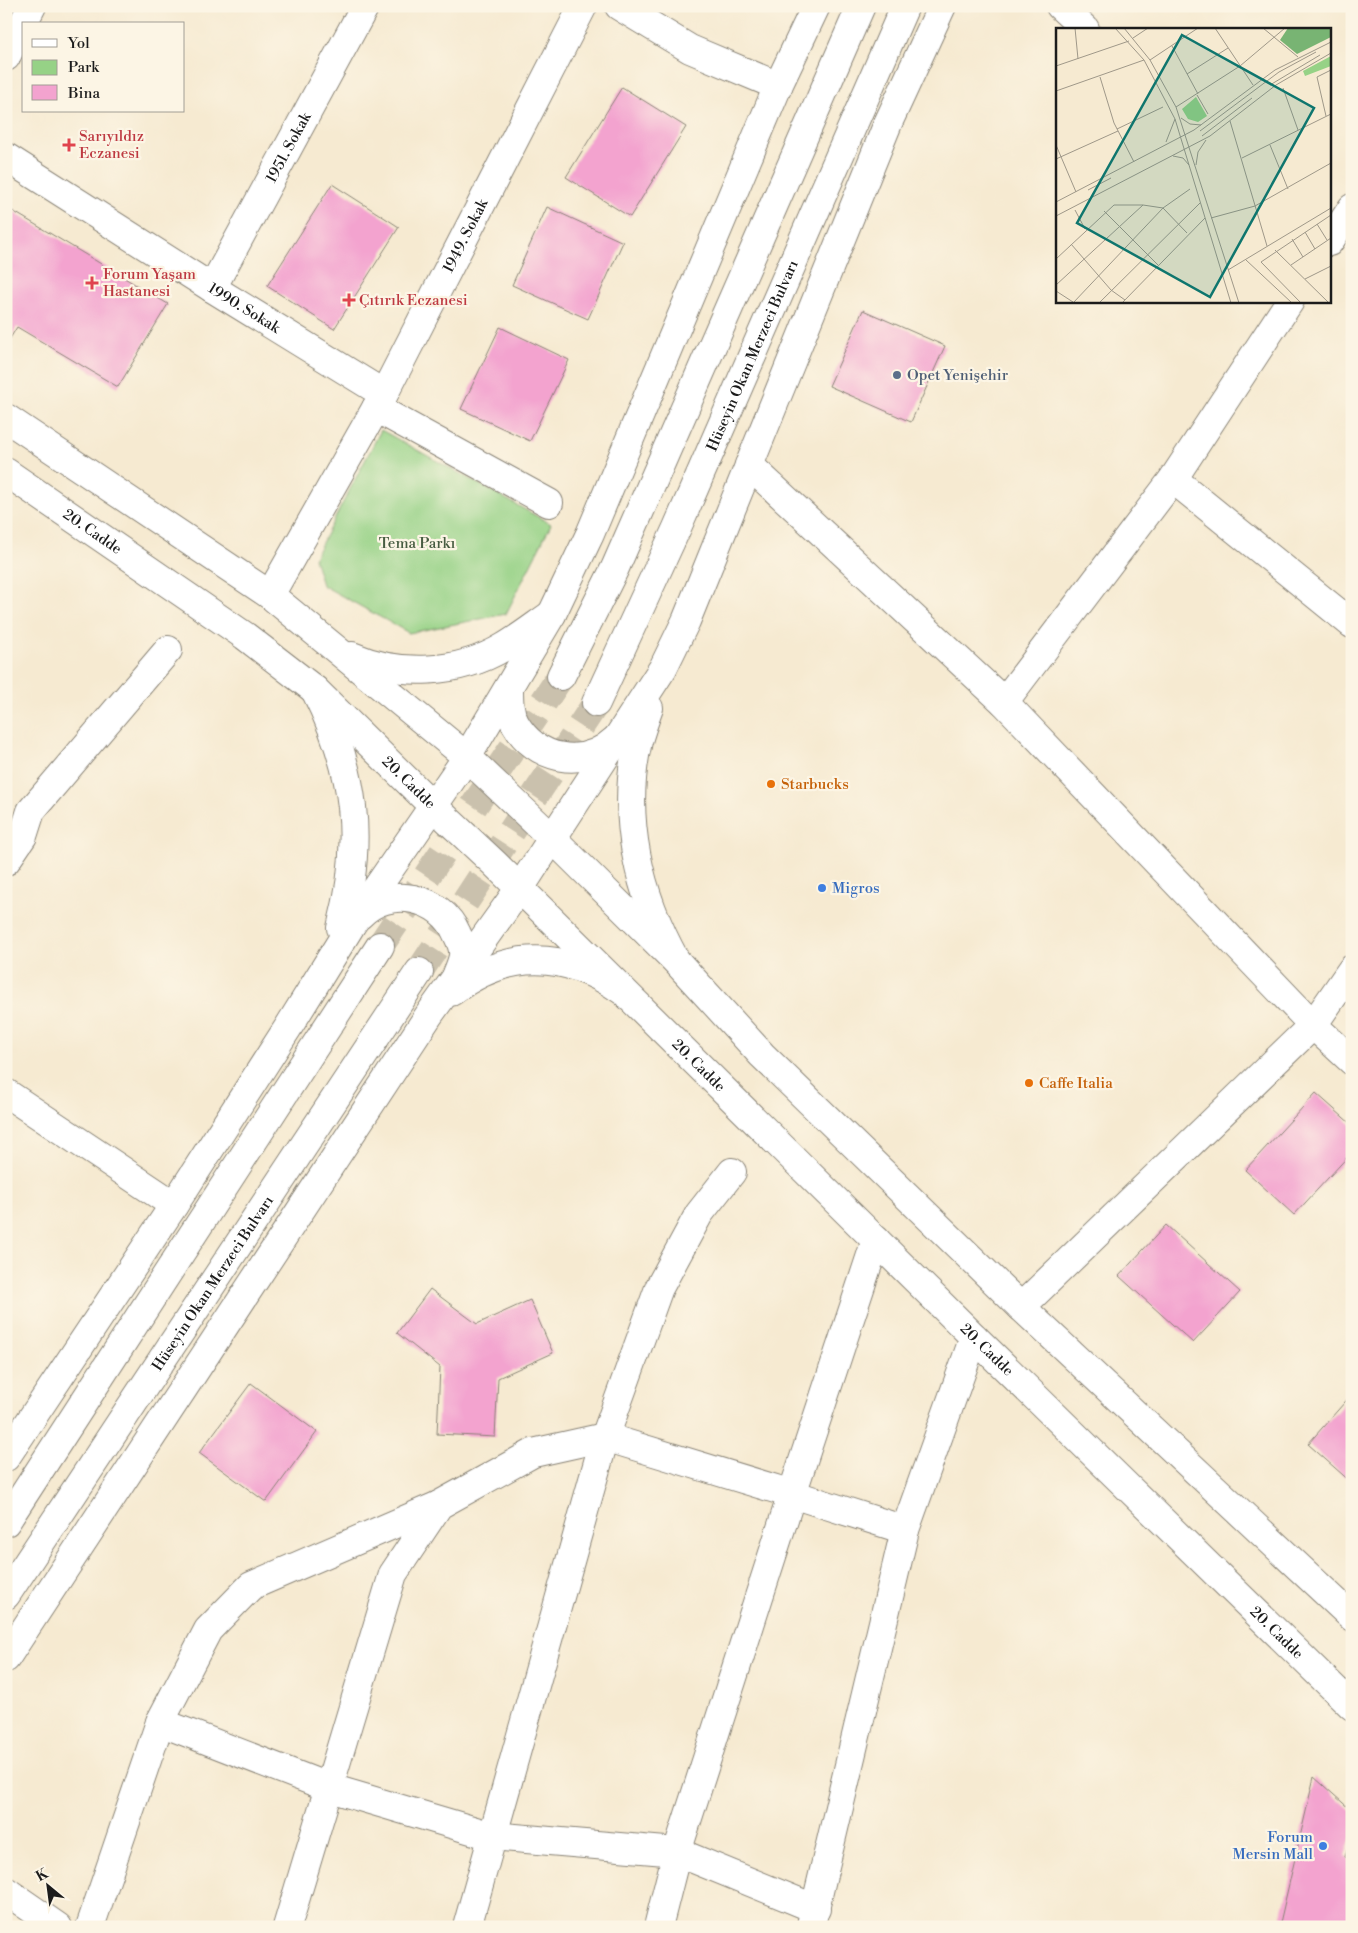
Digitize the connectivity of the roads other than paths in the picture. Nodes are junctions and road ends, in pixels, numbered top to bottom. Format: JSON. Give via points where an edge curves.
{"nodes":[{"id":1,"x":32,"y":6,"type":"edge"},
{"id":2,"x":365,"y":6,"type":"edge"},
{"id":3,"x":583,"y":6,"type":"edge"},
{"id":4,"x":618,"y":6,"type":"edge"},
{"id":5,"x":816,"y":6,"type":"edge"},
{"id":6,"x":861,"y":6,"type":"edge"},
{"id":7,"x":905,"y":6,"type":"edge"},
{"id":8,"x":942,"y":6,"type":"edge"},
{"id":9,"x":1060,"y":6,"type":"edge"},
{"id":10,"x":24,"y":22,"type":"edge"},
{"id":11,"x":22,"y":25,"type":"edge"},
{"id":12,"x":1084,"y":28,"type":"edge"},
{"id":13,"x":6,"y":56,"type":"edge"},
{"id":14,"x":778,"y":86,"type":"junction"},
{"id":15,"x":6,"y":157,"type":"edge"},
{"id":16,"x":1352,"y":208,"type":"edge"},
{"id":17,"x":1330,"y":241,"type":"edge"},
{"id":18,"x":212,"y":288,"type":"junction"},
{"id":19,"x":1289,"y":302,"type":"edge"},
{"id":20,"x":380,"y":401,"type":"junction"},
{"id":21,"x":6,"y":418,"type":"edge"},
{"id":22,"x":749,"y":465,"type":"junction"},
{"id":23,"x":6,"y":472,"type":"edge"},
{"id":24,"x":1173,"y":479,"type":"junction"},
{"id":25,"x":549,"y":503,"type":"dead end"},
{"id":26,"x":270,"y":595,"type":"junction"},
{"id":27,"x":552,"y":614,"type":"junction"},
{"id":28,"x":1352,"y":624,"type":"edge"},
{"id":29,"x":168,"y":650,"type":"dead end"},
{"id":30,"x":336,"y":650,"type":"junction"},
{"id":31,"x":662,"y":668,"type":"junction"},
{"id":32,"x":561,"y":676,"type":"tunnel mouth"},
{"id":33,"x":509,"y":688,"type":"junction"},
{"id":34,"x":315,"y":690,"type":"junction"},
{"id":35,"x":1004,"y":702,"type":"junction"},
{"id":36,"x":596,"y":703,"type":"tunnel mouth"},
{"id":37,"x":619,"y":736,"type":"junction"},
{"id":38,"x":467,"y":756,"type":"junction"},
{"id":39,"x":432,"y":805,"type":"junction"},
{"id":40,"x":552,"y":838,"type":"junction"},
{"id":41,"x":6,"y":861,"type":"edge"},
{"id":42,"x":520,"y":888,"type":"junction"},
{"id":43,"x":352,"y":924,"type":"junction"},
{"id":44,"x":380,"y":946,"type":"tunnel mouth"},
{"id":45,"x":329,"y":961,"type":"junction"},
{"id":46,"x":676,"y":961,"type":"junction"},
{"id":47,"x":1352,"y":969,"type":"edge"},
{"id":48,"x":419,"y":972,"type":"tunnel mouth"},
{"id":49,"x":456,"y":976,"type":"junction"},
{"id":50,"x":622,"y":992,"type":"junction"},
{"id":51,"x":430,"y":1015,"type":"junction"},
{"id":52,"x":1314,"y":1025,"type":"junction"},
{"id":53,"x":1352,"y":1061,"type":"edge"},
{"id":54,"x":6,"y":1093,"type":"edge"},
{"id":55,"x":732,"y":1172,"type":"dead end"},
{"id":56,"x":174,"y":1205,"type":"junction"},
{"id":57,"x":876,"y":1240,"type":"junction"},
{"id":58,"x":1021,"y":1307,"type":"junction"},
{"id":59,"x":974,"y":1337,"type":"junction"},
{"id":60,"x":605,"y":1437,"type":"junction"},
{"id":61,"x":6,"y":1457,"type":"edge"},
{"id":62,"x":792,"y":1494,"type":"junction"},
{"id":63,"x":439,"y":1505,"type":"junction"},
{"id":64,"x":6,"y":1522,"type":"edge"},
{"id":65,"x":905,"y":1530,"type":"junction"},
{"id":66,"x":6,"y":1595,"type":"edge"},
{"id":67,"x":1352,"y":1617,"type":"edge"},
{"id":68,"x":6,"y":1658,"type":"edge"},
{"id":69,"x":1352,"y":1706,"type":"edge"},
{"id":70,"x":160,"y":1722,"type":"junction"},
{"id":71,"x":330,"y":1788,"type":"junction"},
{"id":72,"x":492,"y":1836,"type":"junction"},
{"id":73,"x":677,"y":1852,"type":"junction"},
{"id":74,"x":6,"y":1891,"type":"edge"},
{"id":75,"x":813,"y":1918,"type":"edge"},
{"id":76,"x":58,"y":1927,"type":"edge"},
{"id":77,"x":90,"y":1927,"type":"edge"},
{"id":78,"x":287,"y":1927,"type":"edge"},
{"id":79,"x":467,"y":1927,"type":"edge"},
{"id":80,"x":658,"y":1927,"type":"edge"}],
"edges":[{"from":1,"to":10,"type":"street"},
{"from":2,"to":18,"type":"street","name":"1951. Sokak"},
{"from":3,"to":20,"type":"street","name":"1949. Sokak"},
{"from":4,"to":14,"type":"street","via":[[690,49]]},
{"from":5,"to":14,"type":"street"},
{"from":6,"to":32,"type":"street","via":[[615,568]]},
{"from":7,"to":36,"type":"street","name":"Hüseyin Okan Merzeci Bulvarı","via":[[676,530]]},
{"from":8,"to":22,"type":"street","via":[[888,123]]},
{"from":9,"to":12,"type":"street"},
{"from":11,"to":13,"type":"street"},
{"from":14,"to":27,"type":"street","via":[[590,534]]},
{"from":15,"to":18,"type":"street","name":"1990. Sokak"},
{"from":16,"to":17,"type":"street"},
{"from":18,"to":20,"type":"street","name":"1990. Sokak"},
{"from":19,"to":24,"type":"street"},
{"from":20,"to":25,"type":"street","name":"1990. Sokak"},
{"from":20,"to":26,"type":"street","name":"1949. Sokak"},
{"from":21,"to":26,"type":"street"},
{"from":22,"to":31,"type":"street","via":[[686,621]]},
{"from":22,"to":35,"type":"street"},
{"from":23,"to":34,"type":"street","name":"20. Cadde","via":[[245,636]]},
{"from":24,"to":28,"type":"street"},
{"from":24,"to":35,"type":"street"},
{"from":26,"to":30,"type":"street"},
{"from":27,"to":30,"type":"street","via":[[504,647],[452,667],[393,668]]},
{"from":27,"to":33,"type":"street"},
{"from":29,"to":41,"type":"street","via":[[31,811],[23,836]]},
{"from":30,"to":38,"type":"street"},
{"from":31,"to":37,"type":"street"},
{"from":31,"to":46,"type":"street","via":[[638,741],[631,811],[640,877],[661,934]]},
{"from":33,"to":37,"type":"street","via":[[509,705],[523,736],[549,754],[579,758],[608,747]]},
{"from":33,"to":38,"type":"street"},
{"from":34,"to":39,"type":"street","name":"20. Cadde"},
{"from":34,"to":45,"type":"street","via":[[342,754],[353,806],[355,838],[348,901]]},
{"from":35,"to":52,"type":"street"},
{"from":37,"to":40,"type":"street"},
{"from":38,"to":39,"type":"street"},
{"from":38,"to":40,"type":"street"},
{"from":39,"to":42,"type":"street","name":"20. Cadde"},
{"from":39,"to":43,"type":"street"},
{"from":40,"to":42,"type":"street"},
{"from":40,"to":46,"type":"street"},
{"from":42,"to":49,"type":"street"},
{"from":42,"to":50,"type":"street","name":"20. Cadde"},
{"from":43,"to":45,"type":"street"},
{"from":43,"to":49,"type":"street","via":[[362,912],[389,898],[420,900],[434,906],[455,927],[461,941],[463,956]]},
{"from":44,"to":64,"type":"street"},
{"from":45,"to":56,"type":"street"},
{"from":46,"to":58,"type":"street","via":[[762,1056]]},
{"from":47,"to":52,"type":"street"},
{"from":48,"to":66,"type":"street","name":"Hüseyin Okan Merzeci Bulvarı"},
{"from":49,"to":51,"type":"street"},
{"from":50,"to":51,"type":"street","via":[[604,978],[570,965],[541,960],[515,962],[490,968],[467,980]]},
{"from":50,"to":57,"type":"street","name":"20. Cadde"},
{"from":51,"to":68,"type":"street"},
{"from":52,"to":53,"type":"street"},
{"from":52,"to":58,"type":"street"},
{"from":54,"to":56,"type":"street"},
{"from":55,"to":60,"type":"street","via":[[699,1214],[659,1288]]},
{"from":56,"to":61,"type":"street"},
{"from":57,"to":59,"type":"street","name":"20. Cadde"},
{"from":57,"to":62,"type":"street"},
{"from":58,"to":67,"type":"street"},
{"from":59,"to":65,"type":"street"},
{"from":59,"to":69,"type":"street","name":"20. Cadde"},
{"from":60,"to":62,"type":"street"},
{"from":60,"to":63,"type":"street","via":[[533,1453]]},
{"from":60,"to":72,"type":"street"},
{"from":62,"to":65,"type":"street"},
{"from":62,"to":73,"type":"street"},
{"from":63,"to":70,"type":"street","via":[[251,1586],[208,1630]]},
{"from":63,"to":71,"type":"street","via":[[393,1574]]},
{"from":65,"to":75,"type":"street"},
{"from":70,"to":71,"type":"street"},
{"from":70,"to":77,"type":"street"},
{"from":71,"to":72,"type":"street"},
{"from":71,"to":78,"type":"street"},
{"from":72,"to":73,"type":"street"},
{"from":72,"to":79,"type":"street"},
{"from":73,"to":75,"type":"street"},
{"from":73,"to":80,"type":"street"},
{"from":74,"to":76,"type":"street"}]}
